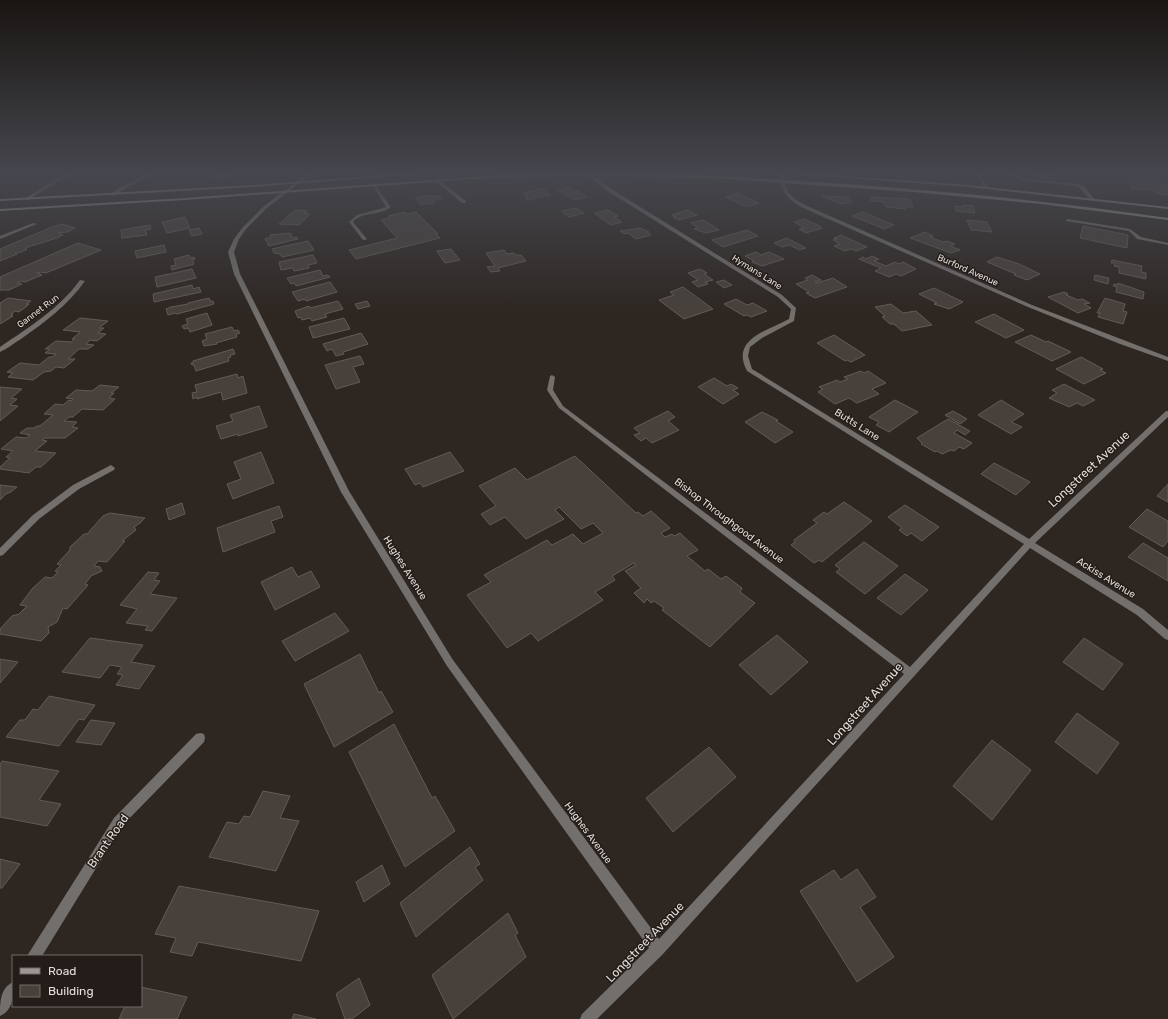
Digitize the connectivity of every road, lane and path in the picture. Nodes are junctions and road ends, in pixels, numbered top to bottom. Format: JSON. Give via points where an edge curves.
{"nodes":[{"id":1,"x":251,"y":220,"type":"edge"},
{"id":2,"x":353,"y":220,"type":"edge"},
{"id":3,"x":658,"y":220,"type":"edge"},
{"id":4,"x":834,"y":220,"type":"edge"},
{"id":5,"x":1068,"y":220,"type":"dead end"},
{"id":6,"x":35,"y":224,"type":"dead end"},
{"id":7,"x":0,"y":238,"type":"edge"},
{"id":8,"x":365,"y":239,"type":"dead end"},
{"id":9,"x":1168,"y":244,"type":"edge"},
{"id":10,"x":82,"y":281,"type":"dead end"},
{"id":11,"x":794,"y":309,"type":"joint"},
{"id":12,"x":0,"y":350,"type":"edge"},
{"id":13,"x":1168,"y":359,"type":"edge"},
{"id":14,"x":552,"y":377,"type":"dead end"},
{"id":15,"x":1168,"y":413,"type":"edge"},
{"id":16,"x":111,"y":468,"type":"dead end"},
{"id":17,"x":1029,"y":544,"type":"junction"},
{"id":18,"x":0,"y":553,"type":"edge"},
{"id":19,"x":1168,"y":636,"type":"edge"},
{"id":20,"x":910,"y":673,"type":"junction"},
{"id":21,"x":200,"y":738,"type":"dead end"},
{"id":22,"x":658,"y":949,"type":"junction"},
{"id":23,"x":35,"y":955,"type":"edge"},
{"id":24,"x":12,"y":991,"type":"edge"},
{"id":25,"x":0,"y":1009,"type":"edge"},
{"id":26,"x":587,"y":1019,"type":"edge"}],
"edges":[{"from":1,"to":22,"type":"street","name":"Hughes Avenue","via":[[230,252],[237,274],[345,492],[450,663]]},
{"from":2,"to":8,"type":"street","via":[[351,222]]},
{"from":3,"to":11,"type":"street","name":"Hymans Lane","via":[[780,296]]},
{"from":4,"to":13,"type":"street","name":"Burford Avenue","via":[[1022,303]]},
{"from":5,"to":9,"type":"street","via":[[1130,230],[1139,238]]},
{"from":6,"to":7,"type":"street"},
{"from":10,"to":12,"type":"street","name":"Gannet Run","via":[[73,296],[60,307]]},
{"from":11,"to":17,"type":"street","name":"Butts Lane","via":[[792,320],[751,341],[745,355],[749,370]]},
{"from":14,"to":20,"type":"street","name":"Bishop Throughgood Avenue","via":[[550,390],[561,407]]},
{"from":15,"to":17,"type":"street","name":"Longstreet Avenue"},
{"from":16,"to":18,"type":"street","via":[[76,487],[36,517]]},
{"from":17,"to":19,"type":"street","name":"Ackiss Avenue","via":[[1140,612]]},
{"from":17,"to":20,"type":"street","name":"Longstreet Avenue"},
{"from":20,"to":22,"type":"street","name":"Longstreet Avenue"},
{"from":21,"to":23,"type":"street","name":"Brant Road","via":[[118,822]]},
{"from":22,"to":26,"type":"street","name":"Longstreet Avenue"},
{"from":24,"to":25,"type":"street"}]}
